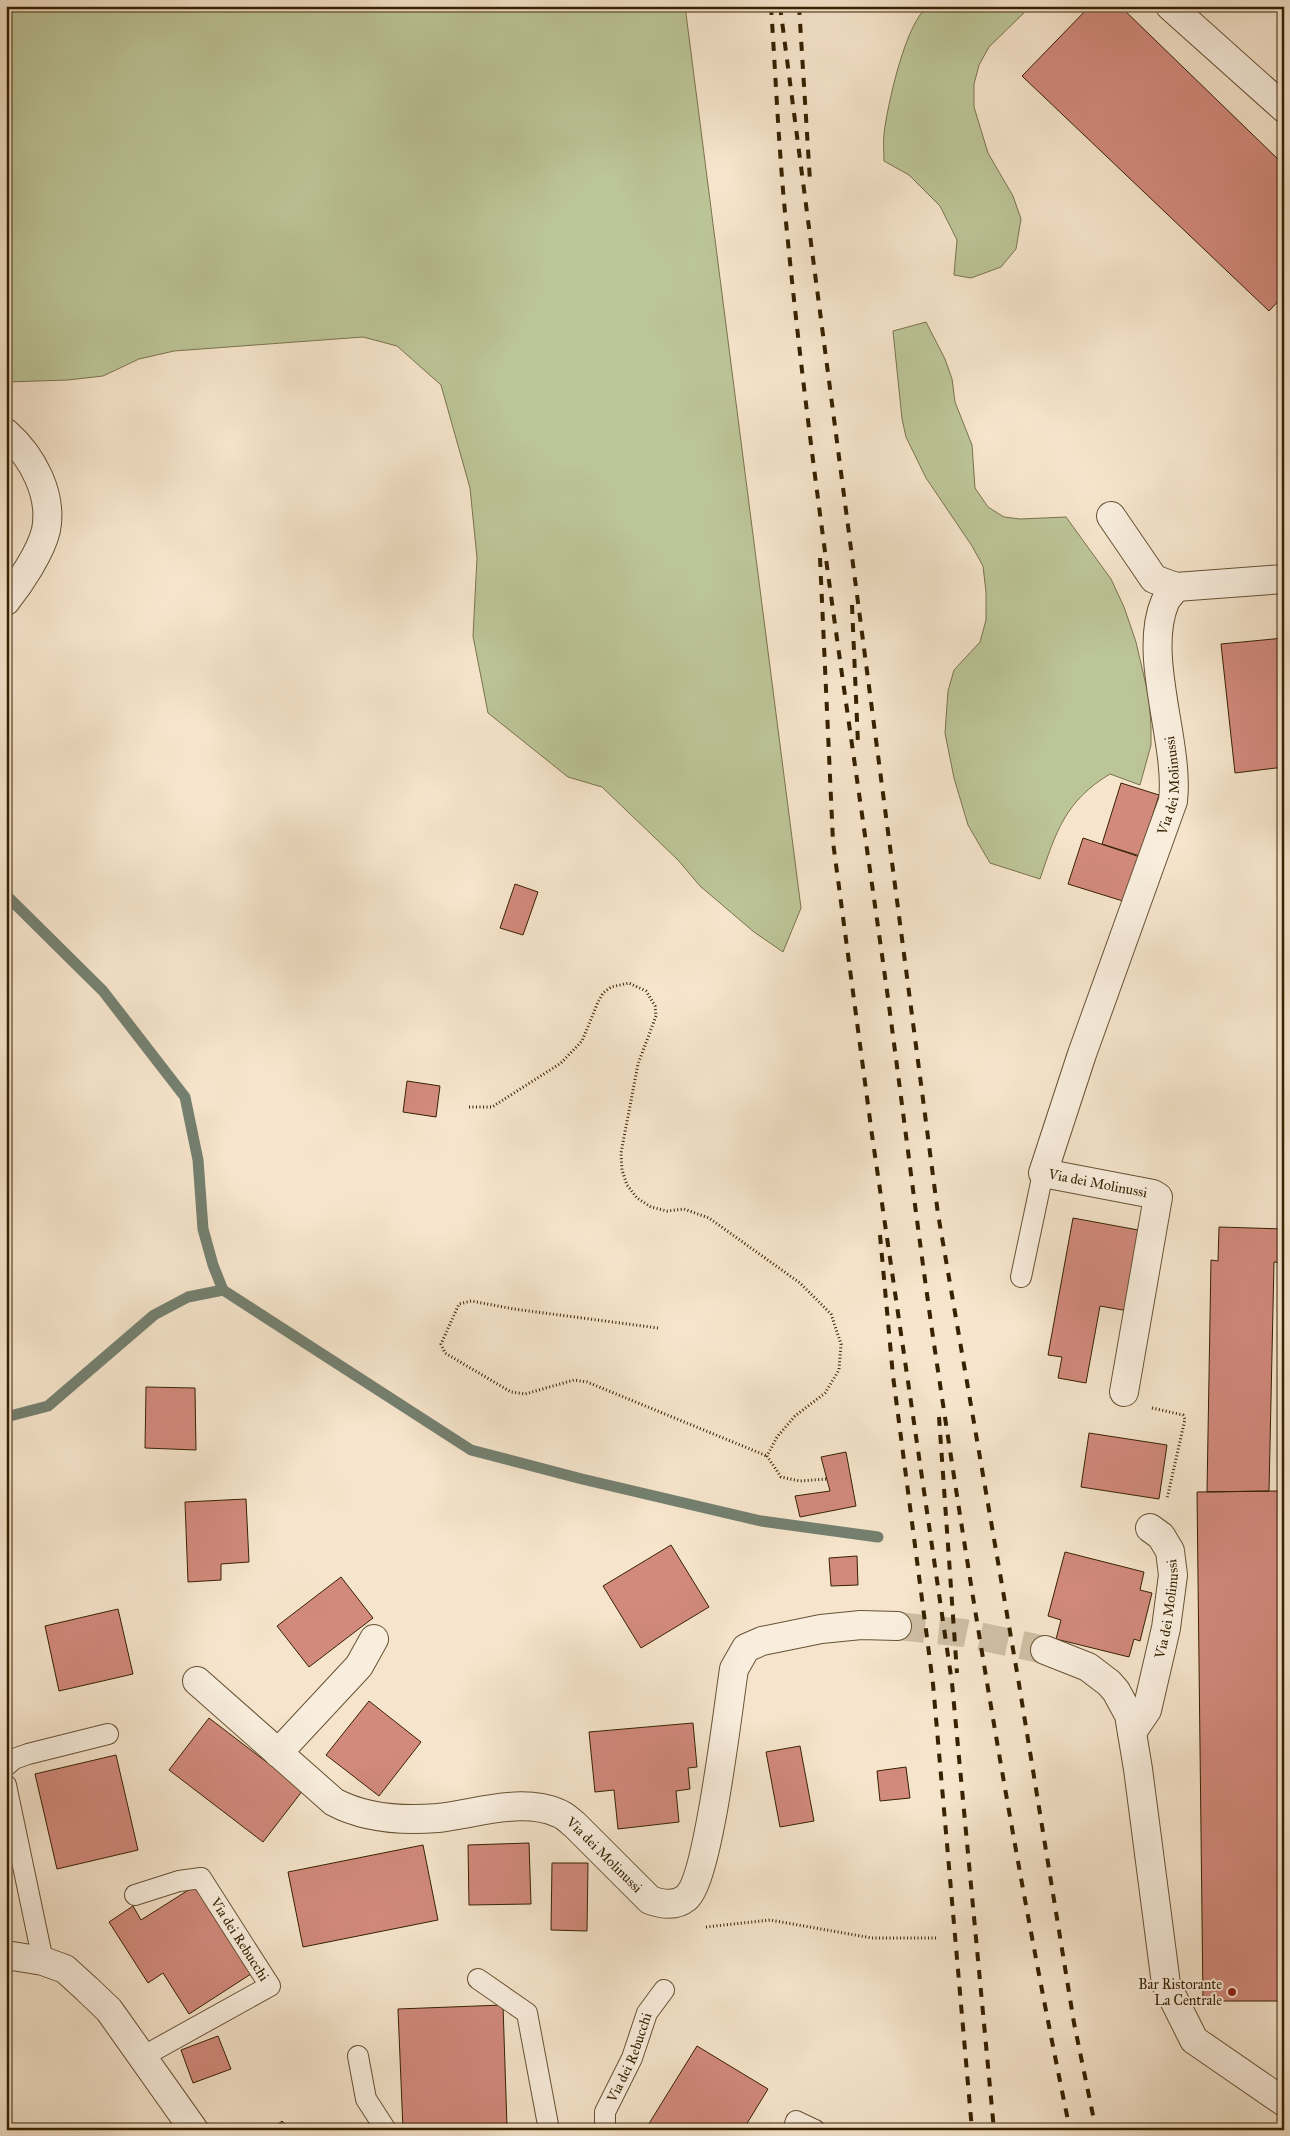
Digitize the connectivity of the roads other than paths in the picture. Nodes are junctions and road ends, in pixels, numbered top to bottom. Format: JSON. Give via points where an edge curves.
{"nodes":[{"id":1,"x":1170,"y":6,"type":"edge"},
{"id":2,"x":1284,"y":108,"type":"edge"},
{"id":3,"x":6,"y":433,"type":"edge"},
{"id":4,"x":1111,"y":516,"type":"dead end"},
{"id":5,"x":1284,"y":579,"type":"edge"},
{"id":6,"x":1176,"y":587,"type":"junction"},
{"id":7,"x":6,"y":601,"type":"edge"},
{"id":8,"x":1043,"y":1173,"type":"junction"},
{"id":9,"x":1021,"y":1278,"type":"dead end"},
{"id":10,"x":1124,"y":1392,"type":"road end"},
{"id":11,"x":1150,"y":1528,"type":"road end"},
{"id":12,"x":897,"y":1626,"type":"tunnel mouth"},
{"id":13,"x":374,"y":1639,"type":"dead end"},
{"id":14,"x":1045,"y":1650,"type":"tunnel mouth"},
{"id":15,"x":197,"y":1681,"type":"dead end"},
{"id":16,"x":1132,"y":1732,"type":"junction"},
{"id":17,"x":108,"y":1734,"type":"dead end"},
{"id":18,"x":278,"y":1753,"type":"junction"},
{"id":19,"x":6,"y":1766,"type":"edge"},
{"id":20,"x":6,"y":1785,"type":"edge"},
{"id":21,"x":135,"y":1895,"type":"dead end"},
{"id":22,"x":6,"y":1955,"type":"edge"},
{"id":23,"x":44,"y":1961,"type":"junction"},
{"id":24,"x":478,"y":1979,"type":"dead end"},
{"id":25,"x":664,"y":1990,"type":"dead end"},
{"id":26,"x":358,"y":2056,"type":"dead end"},
{"id":27,"x":142,"y":2057,"type":"junction"},
{"id":28,"x":1284,"y":2102,"type":"edge"},
{"id":29,"x":194,"y":2130,"type":"edge"},
{"id":30,"x":386,"y":2130,"type":"edge"},
{"id":31,"x":549,"y":2130,"type":"edge"},
{"id":32,"x":605,"y":2130,"type":"edge"},
{"id":33,"x":793,"y":2130,"type":"edge"},
{"id":34,"x":815,"y":2130,"type":"edge"}],
"edges":[{"from":1,"to":2,"type":"street"},
{"from":3,"to":7,"type":"street","via":[[29,460],[41,481],[46,530]]},
{"from":4,"to":6,"type":"street","via":[[1154,579]]},
{"from":5,"to":6,"type":"street"},
{"from":6,"to":8,"type":"street","name":"Via dei Molinussi","via":[[1165,602],[1158,633],[1158,657],[1175,780],[1173,802],[1082,1054]]},
{"from":8,"to":9,"type":"lane"},
{"from":8,"to":10,"type":"street","name":"Via dei Molinussi","via":[[1158,1197]]},
{"from":11,"to":16,"type":"street","name":"Via dei Molinussi","via":[[1161,1536],[1170,1551],[1173,1575],[1166,1628],[1147,1710]]},
{"from":12,"to":18,"type":"street","name":"Via dei Molinussi","via":[[821,1629],[762,1641],[746,1648],[734,1669],[710,1833],[696,1882],[687,1898],[672,1903],[657,1902],[644,1895],[560,1813],[543,1808],[518,1807],[429,1818],[367,1815],[334,1802]]},
{"from":13,"to":18,"type":"street","via":[[360,1666]]},
{"from":14,"to":16,"type":"street","via":[[1088,1667],[1110,1683],[1128,1716]]},
{"from":15,"to":18,"type":"street","name":"Via dei Molinussi"},
{"from":16,"to":28,"type":"street","via":[[1166,1984],[1194,2040]]},
{"from":17,"to":19,"type":"lane","via":[[14,1758]]},
{"from":20,"to":23,"type":"lane"},
{"from":21,"to":27,"type":"lane","name":"Via dei Rebucchi","via":[[179,1881],[201,1878],[270,1986]]},
{"from":22,"to":23,"type":"street"},
{"from":23,"to":27,"type":"street","via":[[65,1969],[109,2010]]},
{"from":24,"to":31,"type":"lane","via":[[527,2013]]},
{"from":25,"to":32,"type":"lane","name":"Via dei Rebucchi","via":[[647,2013],[632,2058],[605,2112]]},
{"from":26,"to":30,"type":"lane","via":[[366,2099]]},
{"from":27,"to":29,"type":"street"},
{"from":33,"to":34,"type":"lane","via":[[796,2121]]}]}
